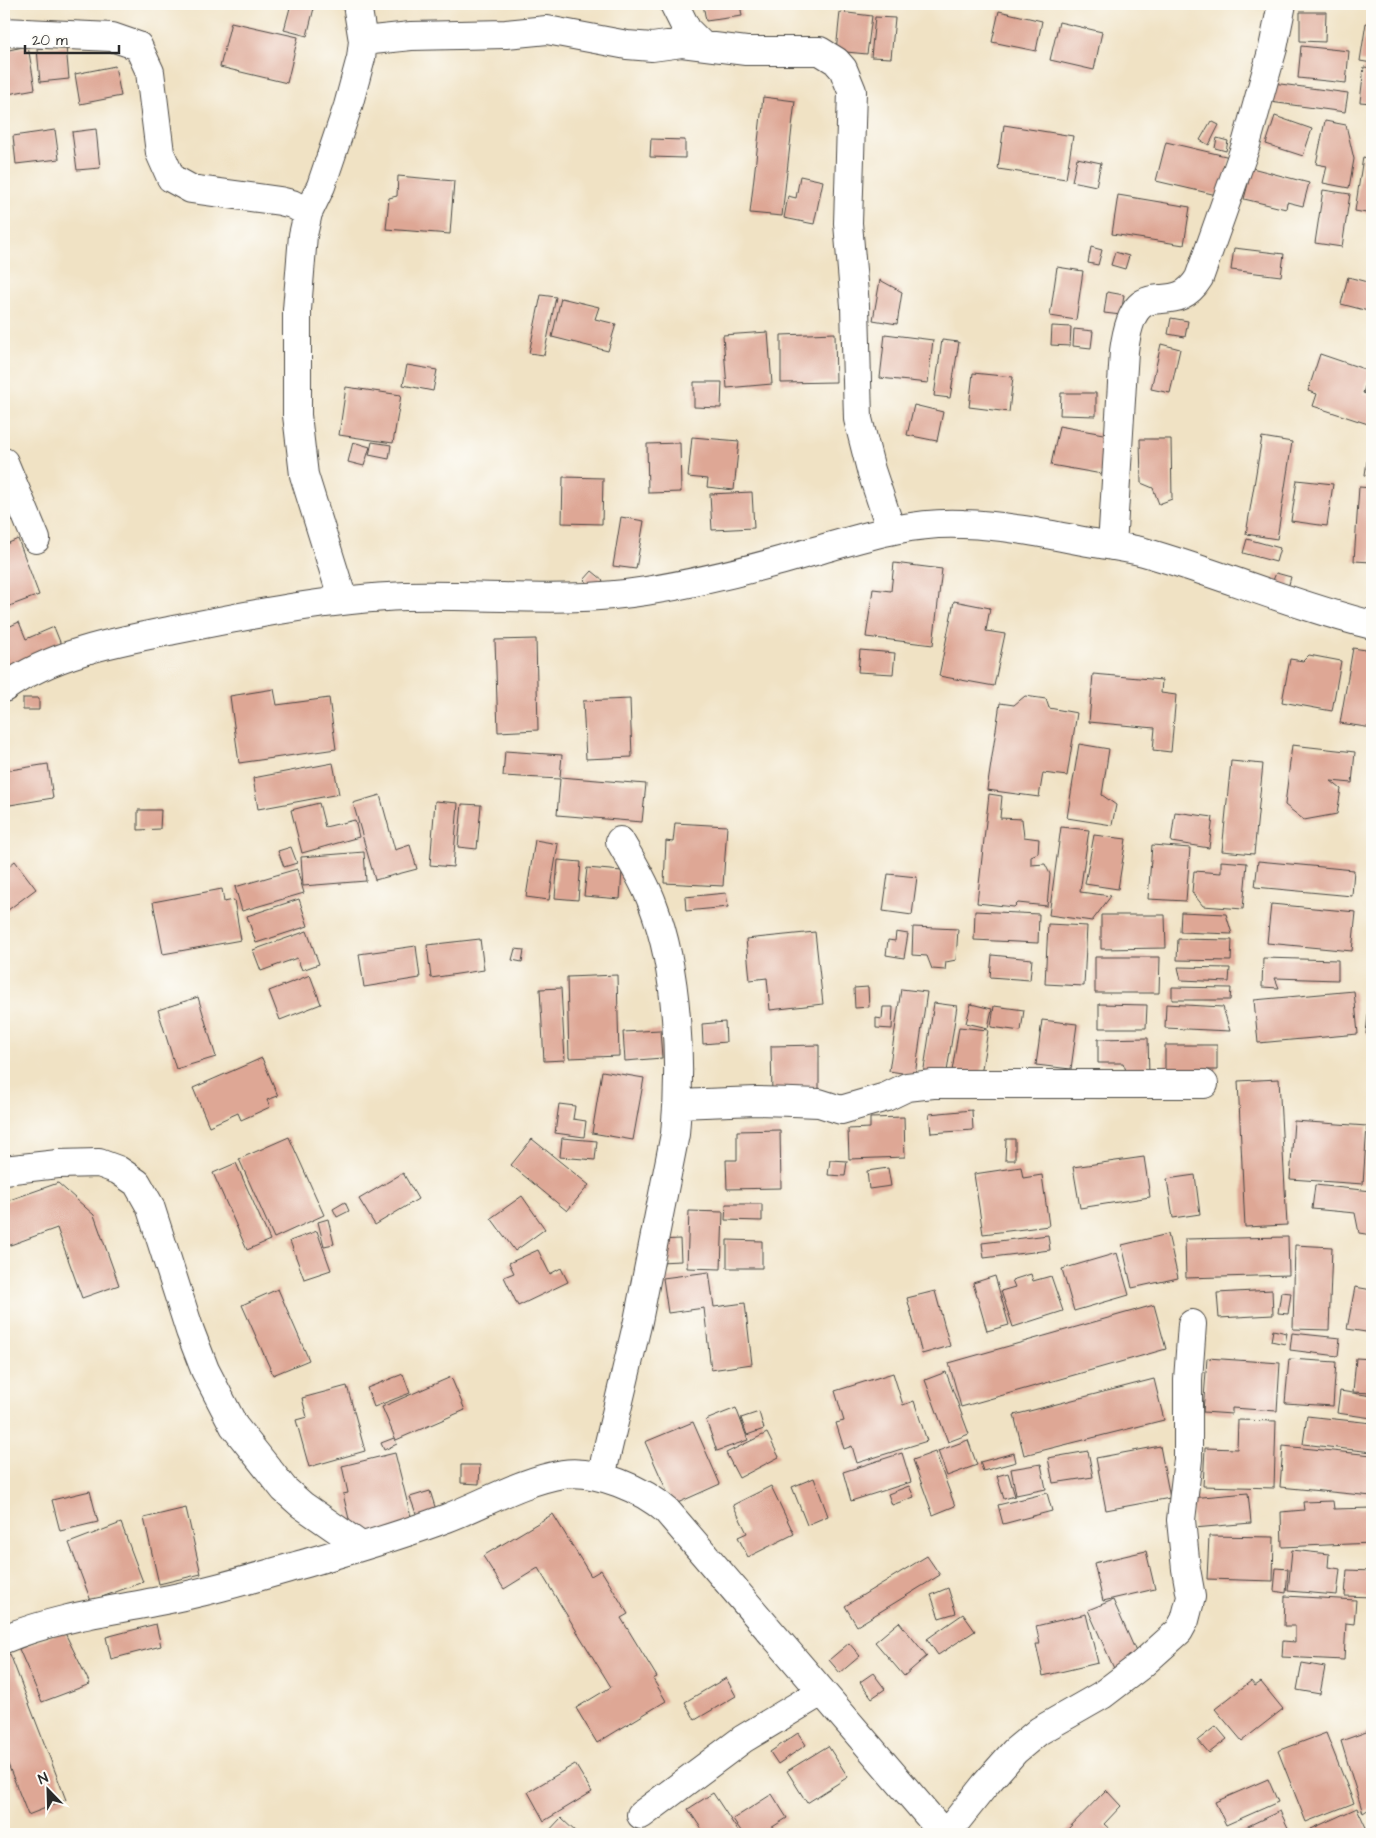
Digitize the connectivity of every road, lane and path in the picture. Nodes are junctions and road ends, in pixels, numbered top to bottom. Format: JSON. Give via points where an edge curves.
{"nodes":[{"id":1,"x":357,"y":4,"type":"edge"},
{"id":2,"x":674,"y":4,"type":"edge"},
{"id":3,"x":1282,"y":4,"type":"edge"},
{"id":4,"x":4,"y":32,"type":"edge"},
{"id":5,"x":363,"y":41,"type":"junction"},
{"id":6,"x":701,"y":44,"type":"junction"},
{"id":7,"x":308,"y":213,"type":"junction"},
{"id":8,"x":4,"y":462,"type":"edge"},
{"id":9,"x":891,"y":530,"type":"junction"},
{"id":10,"x":36,"y":539,"type":"dead end"},
{"id":11,"x":1112,"y":546,"type":"junction"},
{"id":12,"x":343,"y":600,"type":"junction"},
{"id":13,"x":1372,"y":626,"type":"edge"},
{"id":14,"x":4,"y":688,"type":"edge"},
{"id":15,"x":620,"y":841,"type":"dead end"},
{"id":16,"x":1204,"y":1084,"type":"dead end"},
{"id":17,"x":678,"y":1104,"type":"junction"},
{"id":18,"x":4,"y":1170,"type":"edge"},
{"id":19,"x":1192,"y":1324,"type":"dead end"},
{"id":20,"x":601,"y":1477,"type":"junction"},
{"id":21,"x":361,"y":1546,"type":"junction"},
{"id":22,"x":4,"y":1639,"type":"edge"},
{"id":23,"x":821,"y":1692,"type":"junction"},
{"id":24,"x":641,"y":1815,"type":"dead end"},
{"id":25,"x":945,"y":1834,"type":"edge"}],
"edges":[{"from":1,"to":5,"type":"street"},
{"from":2,"to":6,"type":"street","via":[[687,30]]},
{"from":3,"to":11,"type":"street","via":[[1245,148],[1199,278],[1193,288],[1175,298],[1146,300],[1139,304],[1130,322],[1124,351]]},
{"from":4,"to":7,"type":"street","via":[[112,37],[132,42],[148,64],[160,153],[171,178],[191,189],[292,204]]},
{"from":5,"to":6,"type":"street","via":[[547,30],[627,46]]},
{"from":5,"to":7,"type":"street","via":[[348,106],[321,186]]},
{"from":6,"to":9,"type":"street","via":[[746,51],[820,51],[836,60],[849,81],[852,91],[848,224],[855,306],[858,419]]},
{"from":7,"to":12,"type":"street","via":[[299,270],[297,415],[304,475]]},
{"from":8,"to":10,"type":"street"},
{"from":9,"to":11,"type":"street","via":[[925,523],[966,524],[1050,534]]},
{"from":9,"to":12,"type":"street","via":[[702,580],[643,592],[521,598],[408,596]]},
{"from":11,"to":13,"type":"street","via":[[1141,551]]},
{"from":12,"to":14,"type":"street","via":[[130,638],[61,658]]},
{"from":15,"to":17,"type":"street","via":[[653,904],[666,952],[678,1054]]},
{"from":16,"to":17,"type":"street","via":[[939,1084],[907,1087],[886,1097],[841,1110],[819,1103],[793,1102]]},
{"from":17,"to":20,"type":"street","via":[[638,1321]]},
{"from":18,"to":21,"type":"street","via":[[99,1163],[118,1170],[137,1183],[150,1206],[205,1370],[234,1426],[284,1489]]},
{"from":19,"to":25,"type":"street","via":[[1188,1459],[1181,1520],[1191,1597],[1186,1620],[1179,1632],[1140,1666],[1102,1695],[1039,1731],[1015,1751]]},
{"from":20,"to":21,"type":"street","via":[[565,1474],[513,1489],[448,1518]]},
{"from":20,"to":23,"type":"street","via":[[652,1498],[667,1512]]},
{"from":21,"to":22,"type":"street","via":[[238,1583],[40,1625]]},
{"from":23,"to":24,"type":"street","via":[[743,1739]]},
{"from":23,"to":25,"type":"street"}]}
